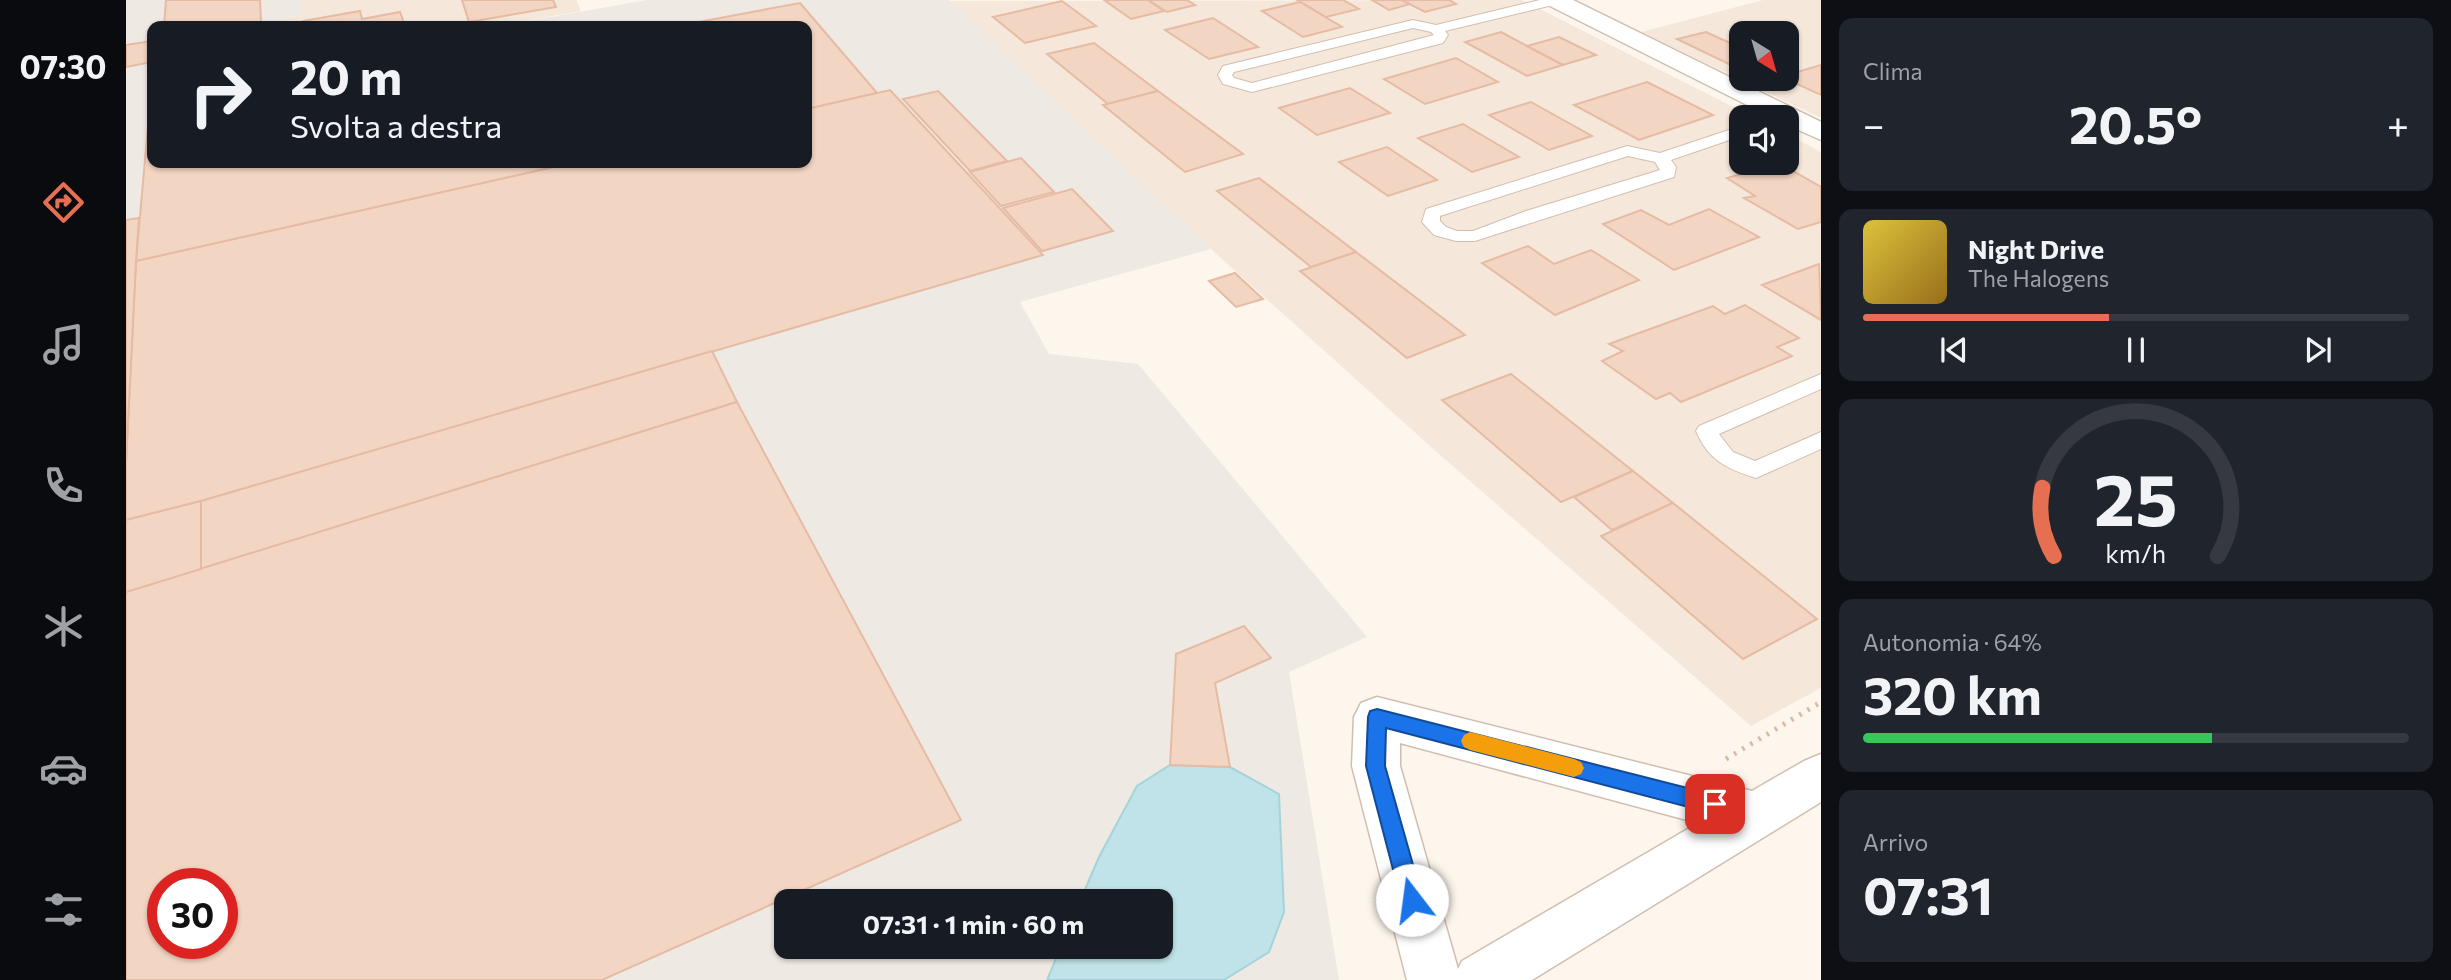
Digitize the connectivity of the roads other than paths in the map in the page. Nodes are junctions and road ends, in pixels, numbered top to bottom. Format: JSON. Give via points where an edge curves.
{"nodes":[{"id":1,"x":1556,"y":0,"type":"edge"},
{"id":2,"x":1436,"y":29,"type":"junction"},
{"id":3,"x":1763,"y":105,"type":"edge"},
{"id":4,"x":1799,"y":122,"type":"edge"},
{"id":5,"x":1821,"y":132,"type":"edge"},
{"id":6,"x":1729,"y":135,"type":"edge"},
{"id":7,"x":1661,"y":158,"type":"junction"},
{"id":8,"x":1821,"y":381,"type":"edge"},
{"id":9,"x":1821,"y":440,"type":"edge"},
{"id":10,"x":1821,"y":776,"type":"edge"},
{"id":11,"x":1756,"y":815,"type":"junction"},
{"id":12,"x":1434,"y":980,"type":"edge"},
{"id":13,"x":1481,"y":980,"type":"edge"}],
"edges":[{"from":1,"to":2,"type":"lane"},
{"from":1,"to":3,"type":"street"},
{"from":2,"to":2,"type":"lane","via":[[1413,24],[1228,69],[1225,75],[1228,81],[1252,88],[1438,40],[1441,35]]},
{"from":4,"to":5,"type":"street"},
{"from":6,"to":7,"type":"lane"},
{"from":7,"to":7,"type":"lane","via":[[1627,151],[1432,213],[1431,222],[1440,231],[1475,236],[1668,173]]},
{"from":8,"to":9,"type":"lane","via":[[1707,431],[1712,447],[1756,470]]},
{"from":10,"to":11,"type":"street"},
{"from":11,"to":12,"type":"street","via":[[1377,717],[1376,766]]},
{"from":11,"to":13,"type":"street"}]}
